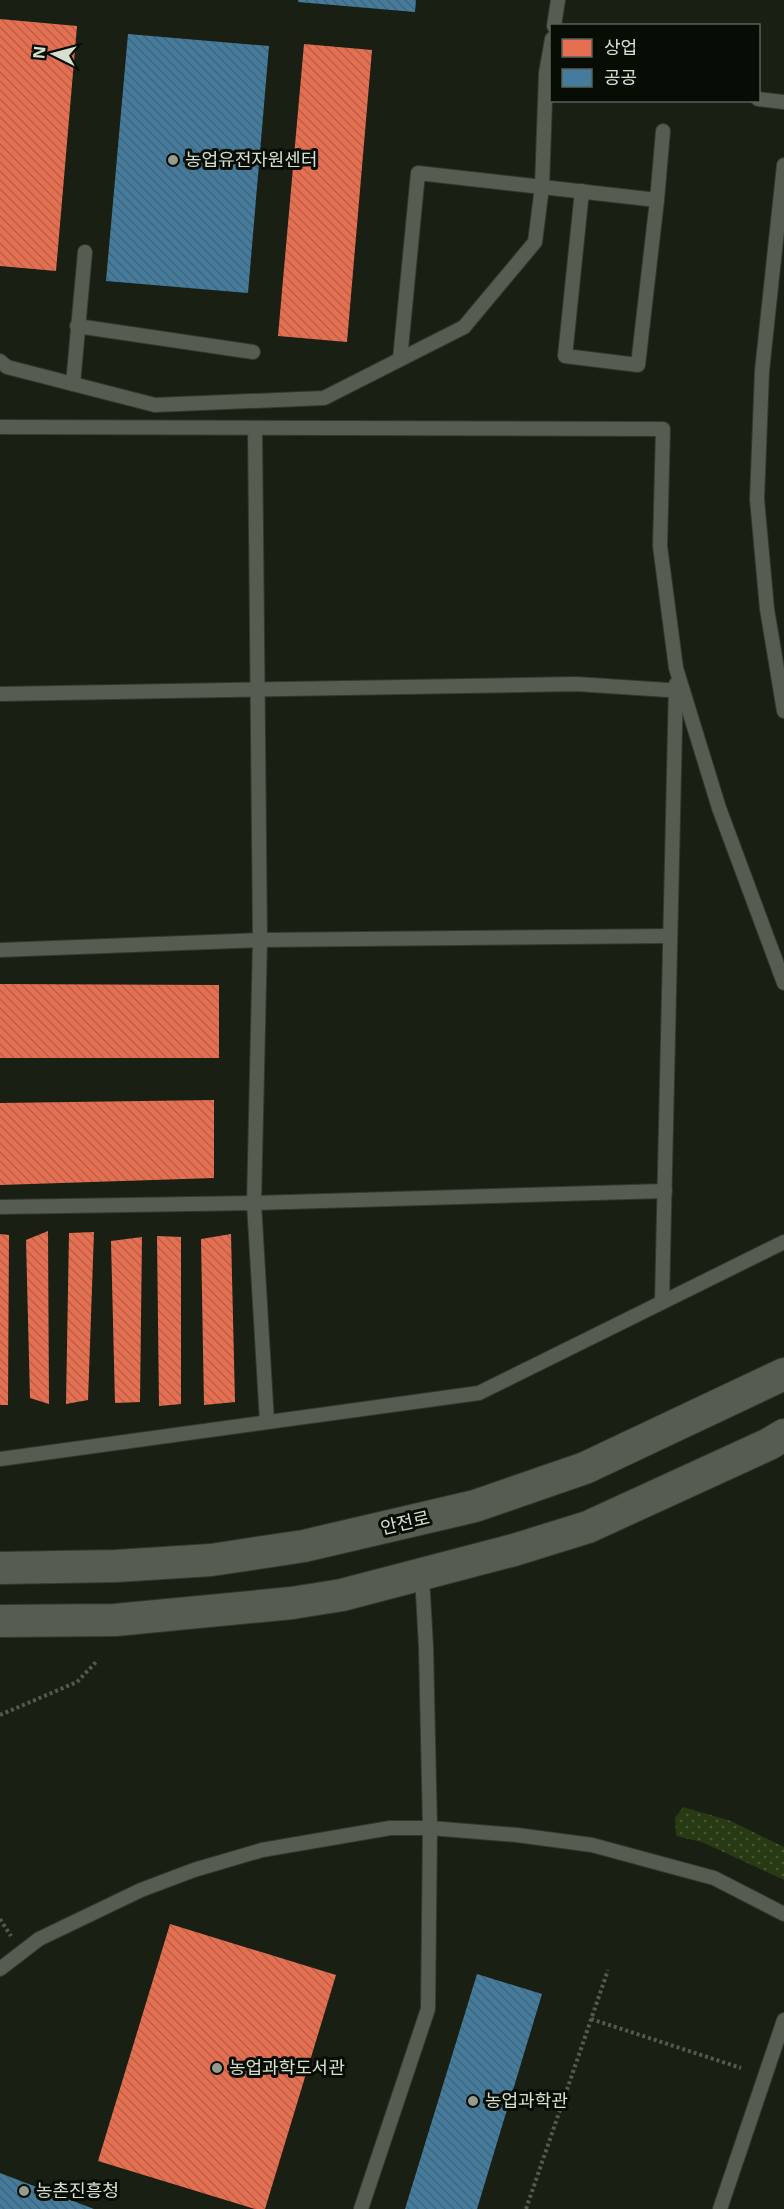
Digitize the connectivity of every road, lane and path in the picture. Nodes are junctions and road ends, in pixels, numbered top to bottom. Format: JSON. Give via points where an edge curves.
{"nodes":[{"id":1,"x":558,"y":0,"type":"edge"},
{"id":2,"x":554,"y":24,"type":"edge"},
{"id":3,"x":549,"y":74,"type":"edge"},
{"id":4,"x":760,"y":99,"type":"edge"},
{"id":5,"x":784,"y":102,"type":"edge"},
{"id":6,"x":663,"y":131,"type":"dead end"},
{"id":7,"x":784,"y":165,"type":"edge"},
{"id":8,"x":542,"y":187,"type":"junction"},
{"id":9,"x":582,"y":191,"type":"junction"},
{"id":10,"x":657,"y":200,"type":"junction"},
{"id":11,"x":85,"y":252,"type":"dead end"},
{"id":12,"x":77,"y":326,"type":"junction"},
{"id":13,"x":253,"y":352,"type":"dead end"},
{"id":14,"x":400,"y":359,"type":"junction"},
{"id":15,"x":0,"y":361,"type":"edge"},
{"id":16,"x":73,"y":384,"type":"junction"},
{"id":17,"x":0,"y":427,"type":"edge"},
{"id":18,"x":255,"y":428,"type":"junction"},
{"id":19,"x":256,"y":689,"type":"junction"},
{"id":20,"x":679,"y":691,"type":"junction"},
{"id":21,"x":0,"y":694,"type":"edge"},
{"id":22,"x":784,"y":711,"type":"edge"},
{"id":23,"x":670,"y":936,"type":"junction"},
{"id":24,"x":260,"y":940,"type":"junction"},
{"id":25,"x":0,"y":950,"type":"edge"},
{"id":26,"x":784,"y":983,"type":"edge"},
{"id":27,"x":665,"y":1191,"type":"junction"},
{"id":28,"x":254,"y":1203,"type":"junction"},
{"id":29,"x":0,"y":1207,"type":"edge"},
{"id":30,"x":784,"y":1242,"type":"edge"},
{"id":31,"x":662,"y":1302,"type":"junction"},
{"id":32,"x":784,"y":1374,"type":"edge"},
{"id":33,"x":267,"y":1422,"type":"junction"},
{"id":34,"x":784,"y":1435,"type":"edge"},
{"id":35,"x":0,"y":1459,"type":"edge"},
{"id":36,"x":0,"y":1568,"type":"edge"},
{"id":37,"x":422,"y":1576,"type":"junction"},
{"id":38,"x":0,"y":1621,"type":"edge"},
{"id":39,"x":97,"y":1661,"type":"dead end"},
{"id":40,"x":0,"y":1715,"type":"edge"},
{"id":41,"x":430,"y":1828,"type":"junction"},
{"id":42,"x":784,"y":1914,"type":"edge"},
{"id":43,"x":0,"y":1920,"type":"edge"},
{"id":44,"x":12,"y":1938,"type":"dead end"},
{"id":45,"x":0,"y":1969,"type":"edge"},
{"id":46,"x":608,"y":1970,"type":"dead end"},
{"id":47,"x":591,"y":2019,"type":"junction"},
{"id":48,"x":784,"y":2020,"type":"edge"},
{"id":49,"x":741,"y":2068,"type":"dead end"},
{"id":50,"x":361,"y":2209,"type":"edge"},
{"id":51,"x":526,"y":2209,"type":"edge"},
{"id":52,"x":720,"y":2209,"type":"edge"}],
"edges":[{"from":1,"to":2,"type":"lane"},
{"from":3,"to":8,"type":"lane"},
{"from":4,"to":5,"type":"lane"},
{"from":6,"to":10,"type":"lane"},
{"from":7,"to":22,"type":"lane","via":[[762,371],[757,499],[767,609]]},
{"from":8,"to":9,"type":"lane"},
{"from":8,"to":14,"type":"lane","via":[[535,242],[464,327]]},
{"from":8,"to":14,"type":"lane","via":[[418,173]]},
{"from":9,"to":10,"type":"lane"},
{"from":9,"to":10,"type":"lane","via":[[565,356],[638,365]]},
{"from":11,"to":12,"type":"lane"},
{"from":12,"to":13,"type":"lane"},
{"from":12,"to":16,"type":"lane"},
{"from":14,"to":16,"type":"lane","via":[[324,398],[155,405]]},
{"from":15,"to":16,"type":"lane"},
{"from":17,"to":18,"type":"lane"},
{"from":18,"to":19,"type":"lane"},
{"from":18,"to":20,"type":"lane","via":[[663,429],[660,546]]},
{"from":19,"to":20,"type":"lane","via":[[576,684]]},
{"from":19,"to":21,"type":"lane"},
{"from":19,"to":24,"type":"lane"},
{"from":20,"to":23,"type":"lane"},
{"from":20,"to":26,"type":"lane"},
{"from":23,"to":24,"type":"lane"},
{"from":23,"to":27,"type":"lane"},
{"from":24,"to":25,"type":"lane"},
{"from":24,"to":28,"type":"lane"},
{"from":27,"to":28,"type":"lane"},
{"from":27,"to":31,"type":"lane"},
{"from":28,"to":29,"type":"lane"},
{"from":28,"to":33,"type":"lane"},
{"from":30,"to":31,"type":"lane"},
{"from":31,"to":33,"type":"lane","via":[[479,1393]]},
{"from":32,"to":36,"type":"street","name":"안전로","via":[[585,1468],[475,1506],[304,1546],[211,1560]]},
{"from":33,"to":35,"type":"lane"},
{"from":34,"to":37,"type":"street","via":[[588,1527]]},
{"from":37,"to":38,"type":"street","via":[[292,1603],[115,1620]]},
{"from":37,"to":41,"type":"lane"},
{"from":39,"to":40,"type":"path","via":[[77,1682]]},
{"from":41,"to":42,"type":"lane","via":[[592,1845],[714,1878]]},
{"from":41,"to":45,"type":"lane","via":[[390,1828],[338,1836],[262,1850],[194,1870],[141,1890],[39,1939]]},
{"from":41,"to":50,"type":"lane","via":[[428,2009]]},
{"from":43,"to":44,"type":"path"},
{"from":46,"to":47,"type":"path"},
{"from":47,"to":49,"type":"path"},
{"from":47,"to":51,"type":"path"},
{"from":48,"to":52,"type":"lane"}]}
